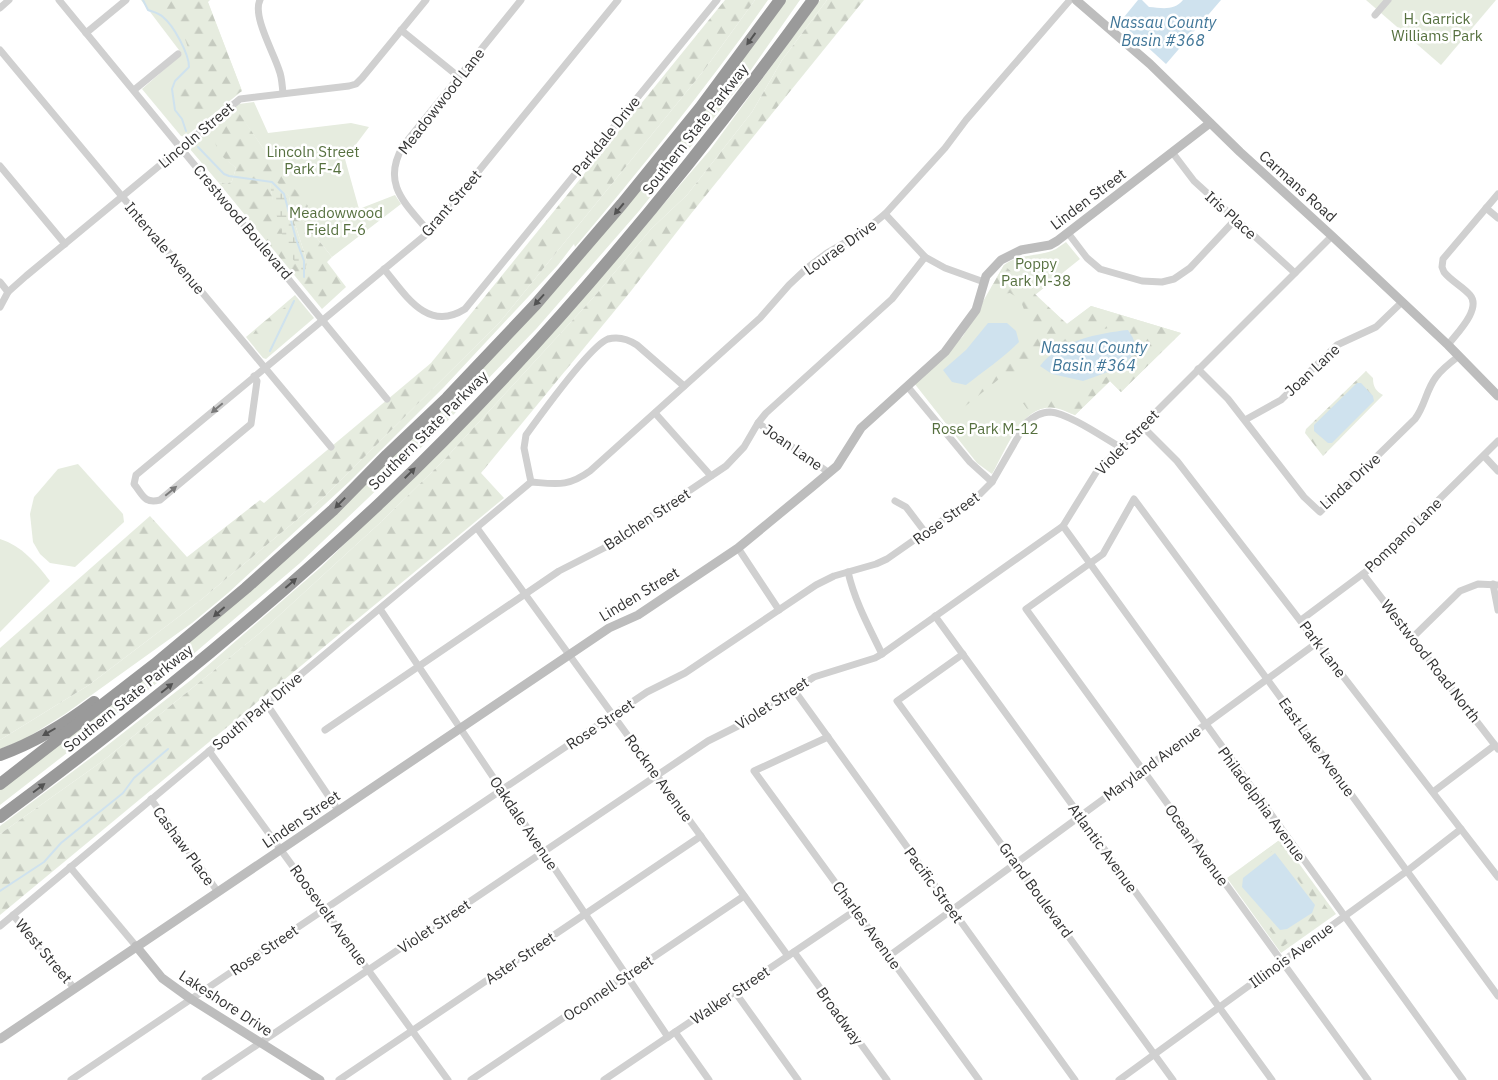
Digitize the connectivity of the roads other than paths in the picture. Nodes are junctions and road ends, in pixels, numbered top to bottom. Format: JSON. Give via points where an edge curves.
{"nodes":[{"id":1,"x":9,"y":0,"type":"edge"},
{"id":2,"x":59,"y":0,"type":"edge"},
{"id":3,"x":126,"y":0,"type":"edge"},
{"id":4,"x":260,"y":0,"type":"edge"},
{"id":5,"x":426,"y":0,"type":"edge"},
{"id":6,"x":521,"y":0,"type":"edge"},
{"id":7,"x":618,"y":0,"type":"edge"},
{"id":8,"x":717,"y":0,"type":"edge"},
{"id":9,"x":780,"y":0,"type":"edge"},
{"id":10,"x":813,"y":0,"type":"edge"},
{"id":11,"x":1070,"y":0,"type":"edge"},
{"id":12,"x":1076,"y":0,"type":"edge"},
{"id":13,"x":1388,"y":0,"type":"edge"},
{"id":14,"x":0,"y":8,"type":"edge"},
{"id":15,"x":1375,"y":15,"type":"dead end"},
{"id":16,"x":401,"y":30,"type":"junction"},
{"id":17,"x":86,"y":33,"type":"junction"},
{"id":18,"x":0,"y":50,"type":"edge"},
{"id":19,"x":178,"y":54,"type":"dead end"},
{"id":20,"x":459,"y":77,"type":"junction"},
{"id":21,"x":134,"y":90,"type":"junction"},
{"id":22,"x":284,"y":93,"type":"junction"},
{"id":23,"x":1210,"y":123,"type":"junction"},
{"id":24,"x":181,"y":148,"type":"junction"},
{"id":25,"x":1172,"y":152,"type":"junction"},
{"id":26,"x":0,"y":166,"type":"edge"},
{"id":27,"x":1498,"y":194,"type":"edge"},
{"id":28,"x":122,"y":197,"type":"junction"},
{"id":29,"x":1486,"y":208,"type":"junction"},
{"id":30,"x":885,"y":214,"type":"junction"},
{"id":31,"x":1498,"y":218,"type":"edge"},
{"id":32,"x":1236,"y":220,"type":"junction"},
{"id":33,"x":429,"y":232,"type":"junction"},
{"id":34,"x":1068,"y":233,"type":"junction"},
{"id":35,"x":1332,"y":236,"type":"junction"},
{"id":36,"x":65,"y":244,"type":"junction"},
{"id":37,"x":925,"y":256,"type":"junction"},
{"id":38,"x":384,"y":269,"type":"junction"},
{"id":39,"x":1295,"y":273,"type":"junction"},
{"id":40,"x":0,"y":282,"type":"edge"},
{"id":41,"x":984,"y":282,"type":"junction"},
{"id":42,"x":8,"y":292,"type":"junction"},
{"id":43,"x":1402,"y":302,"type":"junction"},
{"id":44,"x":0,"y":307,"type":"edge"},
{"id":45,"x":322,"y":320,"type":"junction"},
{"id":46,"x":1448,"y":345,"type":"junction"},
{"id":47,"x":1459,"y":356,"type":"junction"},
{"id":48,"x":265,"y":368,"type":"junction"},
{"id":49,"x":1198,"y":369,"type":"junction"},
{"id":50,"x":254,"y":376,"type":"junction"},
{"id":51,"x":684,"y":386,"type":"junction"},
{"id":52,"x":907,"y":386,"type":"junction"},
{"id":53,"x":1498,"y":396,"type":"edge"},
{"id":54,"x":387,"y":399,"type":"dead end"},
{"id":55,"x":655,"y":413,"type":"junction"},
{"id":56,"x":1245,"y":420,"type":"junction"},
{"id":57,"x":758,"y":423,"type":"junction"},
{"id":58,"x":1142,"y":426,"type":"junction"},
{"id":59,"x":1498,"y":441,"type":"edge"},
{"id":60,"x":330,"y":447,"type":"dead end"},
{"id":61,"x":1120,"y":447,"type":"junction"},
{"id":62,"x":1484,"y":456,"type":"junction"},
{"id":63,"x":1498,"y":471,"type":"edge"},
{"id":64,"x":828,"y":472,"type":"junction"},
{"id":65,"x":711,"y":476,"type":"junction"},
{"id":66,"x":531,"y":482,"type":"junction"},
{"id":67,"x":992,"y":482,"type":"junction"},
{"id":68,"x":895,"y":501,"type":"dead end"},
{"id":69,"x":1062,"y":526,"type":"junction"},
{"id":70,"x":477,"y":528,"type":"junction"},
{"id":71,"x":925,"y":532,"type":"junction"},
{"id":72,"x":738,"y":548,"type":"junction"},
{"id":73,"x":1089,"y":564,"type":"junction"},
{"id":74,"x":848,"y":572,"type":"junction"},
{"id":75,"x":1363,"y":574,"type":"junction"},
{"id":76,"x":1495,"y":584,"type":"edge"},
{"id":77,"x":525,"y":594,"type":"junction"},
{"id":78,"x":380,"y":609,"type":"junction"},
{"id":79,"x":779,"y":610,"type":"junction"},
{"id":80,"x":1498,"y":610,"type":"edge"},
{"id":81,"x":935,"y":616,"type":"junction"},
{"id":82,"x":1301,"y":620,"type":"junction"},
{"id":83,"x":204,"y":624,"type":"junction"},
{"id":84,"x":1412,"y":638,"type":"junction"},
{"id":85,"x":1318,"y":642,"type":"junction"},
{"id":86,"x":882,"y":654,"type":"junction"},
{"id":87,"x":962,"y":654,"type":"junction"},
{"id":88,"x":569,"y":655,"type":"junction"},
{"id":89,"x":419,"y":666,"type":"junction"},
{"id":90,"x":1268,"y":679,"type":"junction"},
{"id":91,"x":794,"y":690,"type":"junction"},
{"id":92,"x":266,"y":704,"type":"junction"},
{"id":93,"x":613,"y":715,"type":"junction"},
{"id":94,"x":1205,"y":724,"type":"junction"},
{"id":95,"x":460,"y":728,"type":"junction"},
{"id":96,"x":325,"y":730,"type":"dead end"},
{"id":97,"x":828,"y":737,"type":"junction"},
{"id":98,"x":1496,"y":747,"type":"edge"},
{"id":99,"x":209,"y":751,"type":"junction"},
{"id":100,"x":0,"y":755,"type":"edge"},
{"id":101,"x":1142,"y":770,"type":"junction"},
{"id":102,"x":657,"y":775,"type":"junction"},
{"id":103,"x":0,"y":784,"type":"edge"},
{"id":104,"x":502,"y":790,"type":"junction"},
{"id":105,"x":1433,"y":792,"type":"junction"},
{"id":106,"x":151,"y":800,"type":"junction"},
{"id":107,"x":338,"y":810,"type":"junction"},
{"id":108,"x":1080,"y":816,"type":"junction"},
{"id":109,"x":0,"y":817,"type":"edge"},
{"id":110,"x":1461,"y":829,"type":"junction"},
{"id":111,"x":700,"y":836,"type":"junction"},
{"id":112,"x":281,"y":849,"type":"junction"},
{"id":113,"x":544,"y":852,"type":"junction"},
{"id":114,"x":1016,"y":863,"type":"junction"},
{"id":115,"x":70,"y":867,"type":"junction"},
{"id":116,"x":1407,"y":871,"type":"junction"},
{"id":117,"x":1498,"y":877,"type":"edge"},
{"id":118,"x":218,"y":892,"type":"junction"},
{"id":119,"x":744,"y":896,"type":"junction"},
{"id":120,"x":324,"y":910,"type":"junction"},
{"id":121,"x":856,"y":910,"type":"junction"},
{"id":122,"x":952,"y":910,"type":"junction"},
{"id":123,"x":585,"y":913,"type":"junction"},
{"id":124,"x":13,"y":915,"type":"junction"},
{"id":125,"x":1344,"y":916,"type":"junction"},
{"id":126,"x":0,"y":926,"type":"edge"},
{"id":127,"x":136,"y":946,"type":"junction"},
{"id":128,"x":791,"y":954,"type":"junction"},
{"id":129,"x":889,"y":956,"type":"junction"},
{"id":130,"x":1282,"y":962,"type":"junction"},
{"id":131,"x":368,"y":970,"type":"junction"},
{"id":132,"x":626,"y":975,"type":"junction"},
{"id":133,"x":74,"y":988,"type":"junction"},
{"id":134,"x":735,"y":992,"type":"junction"},
{"id":135,"x":1498,"y":996,"type":"edge"},
{"id":136,"x":191,"y":999,"type":"junction"},
{"id":137,"x":1219,"y":1007,"type":"junction"},
{"id":138,"x":412,"y":1030,"type":"junction"},
{"id":139,"x":672,"y":1034,"type":"junction"},
{"id":140,"x":0,"y":1039,"type":"edge"},
{"id":141,"x":260,"y":1042,"type":"junction"},
{"id":142,"x":1154,"y":1054,"type":"junction"},
{"id":143,"x":71,"y":1080,"type":"edge"},
{"id":144,"x":205,"y":1080,"type":"edge"},
{"id":145,"x":320,"y":1080,"type":"edge"},
{"id":146,"x":339,"y":1080,"type":"edge"},
{"id":147,"x":448,"y":1080,"type":"edge"},
{"id":148,"x":471,"y":1080,"type":"edge"},
{"id":149,"x":604,"y":1080,"type":"edge"},
{"id":150,"x":709,"y":1080,"type":"edge"},
{"id":151,"x":798,"y":1080,"type":"edge"},
{"id":152,"x":887,"y":1080,"type":"edge"},
{"id":153,"x":979,"y":1080,"type":"edge"},
{"id":154,"x":1075,"y":1080,"type":"edge"},
{"id":155,"x":1119,"y":1080,"type":"edge"},
{"id":156,"x":1174,"y":1080,"type":"edge"},
{"id":157,"x":1272,"y":1080,"type":"edge"},
{"id":158,"x":1368,"y":1080,"type":"edge"},
{"id":159,"x":1463,"y":1080,"type":"edge"}],
"edges":[{"from":1,"to":14,"type":"street"},
{"from":2,"to":17,"type":"street","name":"Crestwood Boulevard"},
{"from":3,"to":17,"type":"street"},
{"from":4,"to":22,"type":"street","via":[[260,20],[280,72]]},
{"from":5,"to":16,"type":"street","name":"Lincoln Street"},
{"from":6,"to":20,"type":"street","name":"Meadowwood Lane"},
{"from":7,"to":33,"type":"street","name":"Grant Street"},
{"from":8,"to":38,"type":"street","name":"Parkdale Drive","via":[[465,309],[453,316],[426,314]]},
{"from":9,"to":83,"type":"highway","name":"Southern State Parkway","one_way":true,"via":[[684,128],[536,304],[333,510]]},
{"from":109,"to":10,"type":"highway","name":"Southern State Parkway","one_way":true,"via":[[71,765],[231,636],[345,535],[444,439],[639,226],[705,145]]},
{"from":11,"to":30,"type":"street","name":"Lourae Drive"},
{"from":12,"to":23,"type":"street","name":"Carmans Road","via":[[1150,64]]},
{"from":13,"to":15,"type":"street"},
{"from":16,"to":20,"type":"street"},
{"from":16,"to":22,"type":"street","name":"Lincoln Street","via":[[356,84]]},
{"from":17,"to":21,"type":"street","name":"Crestwood Boulevard"},
{"from":18,"to":28,"type":"street","name":"Intervale Avenue"},
{"from":19,"to":21,"type":"street"},
{"from":20,"to":33,"type":"street","name":"Meadowwood Lane","via":[[403,146],[394,168],[398,194]]},
{"from":21,"to":24,"type":"street","name":"Crestwood Boulevard"},
{"from":22,"to":24,"type":"street","name":"Lincoln Street","via":[[240,99]]},
{"from":23,"to":25,"type":"street","name":"Linden Street"},
{"from":23,"to":35,"type":"street","name":"Carmans Road"},
{"from":24,"to":28,"type":"street","name":"Lincoln Street"},
{"from":24,"to":45,"type":"street","name":"Crestwood Boulevard"},
{"from":25,"to":32,"type":"street","name":"Iris Place","via":[[1194,182]]},
{"from":25,"to":34,"type":"street","name":"Linden Street"},
{"from":26,"to":36,"type":"street"},
{"from":27,"to":29,"type":"street"},
{"from":28,"to":36,"type":"street","name":"Lincoln Street"},
{"from":28,"to":48,"type":"street","name":"Intervale Avenue"},
{"from":29,"to":31,"type":"street"},
{"from":29,"to":46,"type":"street","via":[[1443,260],[1444,272],[1474,302],[1468,320]]},
{"from":30,"to":37,"type":"street"},
{"from":30,"to":51,"type":"street","name":"Lourae Drive","via":[[807,268],[760,318]]},
{"from":32,"to":34,"type":"street","via":[[1190,268],[1174,279],[1162,282],[1142,281],[1100,269]]},
{"from":32,"to":39,"type":"street","name":"Iris Place"},
{"from":33,"to":38,"type":"street","name":"Grant Street"},
{"from":34,"to":41,"type":"street","name":"Linden Street","via":[[1050,245],[1022,250],[1001,260]]},
{"from":35,"to":39,"type":"street","name":"Violet Street"},
{"from":35,"to":43,"type":"street","name":"Carmans Road"},
{"from":36,"to":42,"type":"street","name":"Lincoln Street"},
{"from":37,"to":41,"type":"street","via":[[945,268]]},
{"from":37,"to":57,"type":"street","name":"Balchen Street","via":[[887,304]]},
{"from":38,"to":45,"type":"street","name":"Grant Street"},
{"from":39,"to":49,"type":"street","name":"Violet Street"},
{"from":40,"to":42,"type":"street"},
{"from":41,"to":52,"type":"street","name":"Linden Street","via":[[976,310],[969,320],[945,352]]},
{"from":42,"to":44,"type":"street","name":"Lincoln Street"},
{"from":43,"to":46,"type":"street","name":"Carmans Road"},
{"from":43,"to":56,"type":"street","name":"Joan Lane","via":[[1376,327],[1337,345],[1281,400]]},
{"from":45,"to":48,"type":"street","name":"Grant Street"},
{"from":45,"to":54,"type":"street","name":"Crestwood Boulevard"},
{"from":46,"to":47,"type":"street","name":"Carmans Road"},
{"from":47,"to":53,"type":"street","name":"Carmans Road"},
{"from":47,"to":56,"type":"street","name":"Linda Drive","via":[[1435,377],[1414,419],[1320,512],[1304,497]]},
{"from":48,"to":50,"type":"street","name":"Grant Street"},
{"from":48,"to":60,"type":"street","name":"Intervale Avenue"},
{"from":49,"to":56,"type":"street","name":"Linda Drive"},
{"from":49,"to":58,"type":"street","name":"Violet Street"},
{"from":50,"to":50,"type":"street","name":"Grant Street","one_way":true,"via":[[136,475],[134,484],[147,500],[160,500],[251,424],[257,381]]},
{"from":51,"to":55,"type":"street","name":"Lourae Drive"},
{"from":51,"to":66,"type":"street","via":[[629,340],[615,338],[601,343],[526,435],[524,448]]},
{"from":52,"to":64,"type":"street","name":"Linden Street","via":[[861,428],[837,466]]},
{"from":52,"to":67,"type":"street","via":[[970,462]]},
{"from":55,"to":65,"type":"street"},
{"from":55,"to":66,"type":"street","name":"Lourae Drive","via":[[579,480],[561,485]]},
{"from":57,"to":64,"type":"street","name":"Joan Lane"},
{"from":57,"to":65,"type":"street","name":"Balchen Street","via":[[739,455]]},
{"from":58,"to":61,"type":"street","name":"Violet Street"},
{"from":58,"to":82,"type":"street","name":"Park Lane","via":[[1178,461]]},
{"from":59,"to":62,"type":"street","name":"Pompano Lane"},
{"from":61,"to":67,"type":"street","name":"Rose Street","via":[[1062,415],[1041,413],[1026,423]]},
{"from":61,"to":69,"type":"street","name":"Violet Street","via":[[1097,470]]},
{"from":62,"to":63,"type":"street"},
{"from":62,"to":75,"type":"street","name":"Pompano Lane"},
{"from":64,"to":72,"type":"street","name":"Linden Street"},
{"from":65,"to":77,"type":"street","name":"Balchen Street","via":[[604,548],[559,571]]},
{"from":66,"to":70,"type":"street","name":"South Park Drive"},
{"from":67,"to":71,"type":"street","name":"Rose Street"},
{"from":68,"to":71,"type":"street","via":[[906,507]]},
{"from":69,"to":73,"type":"street","name":"Philadelphia Avenue"},
{"from":69,"to":81,"type":"street","name":"Violet Street"},
{"from":70,"to":77,"type":"street","name":"Rockne Avenue"},
{"from":70,"to":78,"type":"street","name":"South Park Drive"},
{"from":71,"to":74,"type":"street","name":"Rose Street","via":[[887,559]]},
{"from":72,"to":79,"type":"street"},
{"from":72,"to":88,"type":"street","name":"Linden Street","via":[[638,615],[609,628]]},
{"from":73,"to":90,"type":"street","name":"East Lake Avenue","via":[[1103,554],[1134,499]]},
{"from":73,"to":94,"type":"street","name":"Philadelphia Avenue"},
{"from":73,"to":101,"type":"street","name":"Ocean Avenue","via":[[1026,609]]},
{"from":74,"to":79,"type":"street","name":"Rose Street","via":[[816,585]]},
{"from":74,"to":86,"type":"street","via":[[860,609]]},
{"from":75,"to":82,"type":"street","name":"Pompano Lane"},
{"from":75,"to":84,"type":"street","name":"Westwood Road North"},
{"from":76,"to":80,"type":"street"},
{"from":76,"to":84,"type":"street","via":[[1478,584],[1460,592]]},
{"from":77,"to":88,"type":"street","name":"Rockne Avenue"},
{"from":77,"to":89,"type":"street","name":"Balchen Street"},
{"from":78,"to":89,"type":"street","name":"Oakdale Avenue"},
{"from":78,"to":92,"type":"street","name":"South Park Drive"},
{"from":79,"to":93,"type":"street","name":"Rose Street","via":[[685,673],[646,692]]},
{"from":81,"to":86,"type":"street","name":"Violet Street"},
{"from":81,"to":87,"type":"street","name":"Atlantic Avenue"},
{"from":82,"to":85,"type":"street","name":"Park Lane"},
{"from":83,"to":100,"type":"highway","one_way":true,"via":[[139,666],[53,730]]},
{"from":83,"to":103,"type":"highway","name":"Southern State Parkway","via":[[101,708]]},
{"from":84,"to":98,"type":"street","name":"Westwood Road North"},
{"from":85,"to":90,"type":"street","name":"Maryland Avenue"},
{"from":85,"to":105,"type":"street","name":"Park Lane"},
{"from":86,"to":91,"type":"street","name":"Violet Street","via":[[814,677]]},
{"from":87,"to":108,"type":"street","name":"Atlantic Avenue"},
{"from":87,"to":114,"type":"street","name":"Grand Boulevard","via":[[897,701]]},
{"from":88,"to":93,"type":"street","name":"Rockne Avenue"},
{"from":88,"to":95,"type":"street","name":"Linden Street"},
{"from":89,"to":95,"type":"street","name":"Oakdale Avenue"},
{"from":89,"to":96,"type":"street","name":"Balchen Street"},
{"from":90,"to":94,"type":"street","name":"Maryland Avenue"},
{"from":90,"to":116,"type":"street","name":"East Lake Avenue"},
{"from":91,"to":97,"type":"street","name":"Pacific Street"},
{"from":91,"to":102,"type":"street","name":"Violet Street"},
{"from":92,"to":99,"type":"street","name":"South Park Drive"},
{"from":92,"to":107,"type":"street"},
{"from":93,"to":102,"type":"street","name":"Rockne Avenue"},
{"from":93,"to":104,"type":"street","name":"Rose Street"},
{"from":94,"to":101,"type":"street","name":"Maryland Avenue"},
{"from":94,"to":125,"type":"street","name":"Philadelphia Avenue"},
{"from":95,"to":104,"type":"street","name":"Oakdale Avenue"},
{"from":95,"to":107,"type":"street","name":"Linden Street"},
{"from":97,"to":121,"type":"street","name":"Charles Avenue","via":[[754,771]]},
{"from":97,"to":122,"type":"street","name":"Pacific Street"},
{"from":98,"to":105,"type":"street"},
{"from":99,"to":106,"type":"street","name":"South Park Drive"},
{"from":99,"to":112,"type":"street","name":"Roosevelt Avenue"},
{"from":101,"to":108,"type":"street","name":"Maryland Avenue"},
{"from":101,"to":130,"type":"street","name":"Ocean Avenue"},
{"from":102,"to":111,"type":"street","name":"Rockne Avenue"},
{"from":102,"to":113,"type":"street","name":"Violet Street"},
{"from":104,"to":113,"type":"street","name":"Oakdale Avenue"},
{"from":104,"to":120,"type":"street","name":"Rose Street"},
{"from":105,"to":110,"type":"street","name":"Park Lane"},
{"from":106,"to":115,"type":"street","name":"South Park Drive"},
{"from":106,"to":118,"type":"street","name":"Cashaw Place"},
{"from":107,"to":112,"type":"street","name":"Linden Street"},
{"from":108,"to":114,"type":"street","name":"Maryland Avenue"},
{"from":108,"to":137,"type":"street","name":"Atlantic Avenue"},
{"from":110,"to":116,"type":"street","name":"Illinois Avenue"},
{"from":110,"to":117,"type":"street","name":"Park Lane"},
{"from":111,"to":119,"type":"street","name":"Rockne Avenue"},
{"from":111,"to":123,"type":"street","name":"Aster Street"},
{"from":112,"to":118,"type":"street","name":"Linden Street"},
{"from":112,"to":120,"type":"street","name":"Roosevelt Avenue"},
{"from":113,"to":123,"type":"street","name":"Oakdale Avenue"},
{"from":113,"to":131,"type":"street","name":"Violet Street"},
{"from":114,"to":122,"type":"street","name":"Maryland Avenue"},
{"from":114,"to":142,"type":"street","name":"Grand Boulevard"},
{"from":115,"to":124,"type":"street","name":"South Park Drive"},
{"from":115,"to":127,"type":"street","name":"Lakeshore Drive"},
{"from":116,"to":125,"type":"street","name":"Illinois Avenue"},
{"from":116,"to":135,"type":"street","name":"East Lake Avenue"},
{"from":118,"to":127,"type":"street","name":"Linden Street"},
{"from":119,"to":128,"type":"street","name":"Rockne Avenue"},
{"from":119,"to":132,"type":"street","name":"Oconnell Street"},
{"from":120,"to":131,"type":"street","name":"Roosevelt Avenue"},
{"from":120,"to":136,"type":"street","name":"Rose Street"},
{"from":121,"to":128,"type":"street","name":"Walker Street"},
{"from":121,"to":129,"type":"street","name":"Charles Avenue"},
{"from":122,"to":129,"type":"street","name":"Maryland Avenue"},
{"from":122,"to":154,"type":"street","name":"Pacific Street"},
{"from":123,"to":132,"type":"street","name":"Oakdale Avenue"},
{"from":123,"to":138,"type":"street","name":"Aster Street"},
{"from":124,"to":126,"type":"street","name":"South Park Drive"},
{"from":124,"to":133,"type":"street","name":"West Street"},
{"from":125,"to":130,"type":"street","name":"Illinois Avenue"},
{"from":125,"to":159,"type":"street","name":"Philadelphia Avenue"},
{"from":127,"to":133,"type":"street","name":"Linden Street"},
{"from":127,"to":136,"type":"street","name":"Lakeshore Drive","via":[[162,978]]},
{"from":128,"to":134,"type":"street","name":"Walker Street"},
{"from":128,"to":152,"type":"street","name":"Broadway"},
{"from":129,"to":153,"type":"street","name":"Charles Avenue"},
{"from":130,"to":137,"type":"street","name":"Illinois Avenue"},
{"from":130,"to":158,"type":"street","name":"Ocean Avenue"},
{"from":131,"to":138,"type":"street","name":"Roosevelt Avenue"},
{"from":131,"to":141,"type":"street","name":"Violet Street"},
{"from":132,"to":139,"type":"street","name":"Oakdale Avenue"},
{"from":132,"to":148,"type":"street","name":"Oconnell Street"},
{"from":133,"to":140,"type":"street","name":"Linden Street"},
{"from":134,"to":139,"type":"street","name":"Walker Street"},
{"from":134,"to":151,"type":"street"},
{"from":136,"to":141,"type":"street","name":"Lakeshore Drive"},
{"from":136,"to":143,"type":"street","name":"Rose Street"},
{"from":137,"to":142,"type":"street","name":"Illinois Avenue"},
{"from":137,"to":157,"type":"street","name":"Atlantic Avenue"},
{"from":138,"to":146,"type":"street","name":"Aster Street"},
{"from":138,"to":147,"type":"street","name":"Roosevelt Avenue"},
{"from":139,"to":149,"type":"street","name":"Walker Street"},
{"from":139,"to":150,"type":"street","name":"Oakdale Avenue"},
{"from":141,"to":144,"type":"street","name":"Violet Street"},
{"from":141,"to":145,"type":"street","name":"Lakeshore Drive"},
{"from":142,"to":155,"type":"street","name":"Illinois Avenue"},
{"from":142,"to":156,"type":"street","name":"Grand Boulevard"}]}
